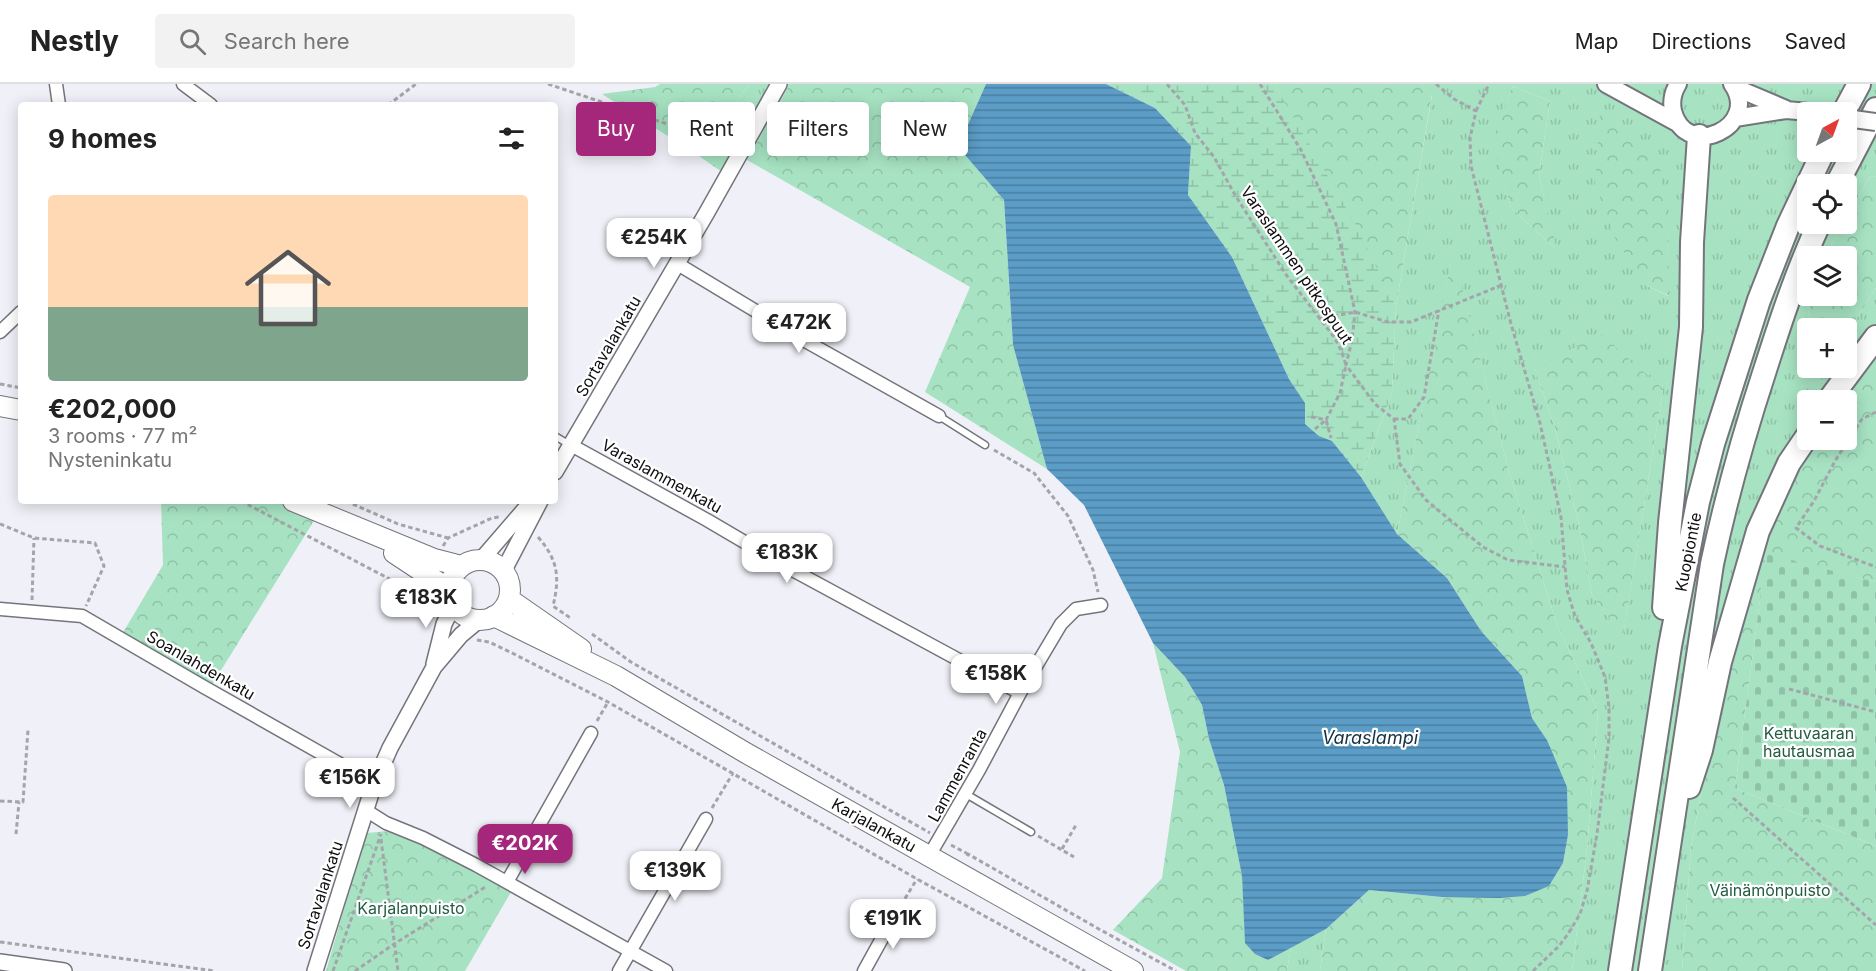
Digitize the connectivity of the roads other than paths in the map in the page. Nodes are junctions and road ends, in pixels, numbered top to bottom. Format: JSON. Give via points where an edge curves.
{"nodes":[{"id":1,"x":56,"y":84,"type":"edge"},
{"id":2,"x":183,"y":84,"type":"edge"},
{"id":3,"x":779,"y":84,"type":"edge"},
{"id":4,"x":1606,"y":84,"type":"edge"},
{"id":5,"x":1678,"y":84,"type":"edge"},
{"id":6,"x":1859,"y":84,"type":"edge"},
{"id":7,"x":1733,"y":86,"type":"edge"},
{"id":8,"x":59,"y":102,"type":"edge"},
{"id":9,"x":207,"y":102,"type":"edge"},
{"id":10,"x":1849,"y":102,"type":"edge"},
{"id":11,"x":1876,"y":109,"type":"edge"},
{"id":12,"x":1797,"y":111,"type":"edge"},
{"id":13,"x":1735,"y":118,"type":"junction"},
{"id":14,"x":1857,"y":119,"type":"edge"},
{"id":15,"x":1876,"y":122,"type":"edge"},
{"id":16,"x":1679,"y":124,"type":"junction"},
{"id":17,"x":1699,"y":136,"type":"junction"},
{"id":18,"x":1818,"y":162,"type":"edge"},
{"id":19,"x":1842,"y":174,"type":"edge"},
{"id":20,"x":1815,"y":234,"type":"edge"},
{"id":21,"x":676,"y":263,"type":"junction"},
{"id":22,"x":18,"y":315,"type":"edge"},
{"id":23,"x":0,"y":332,"type":"edge"},
{"id":24,"x":1876,"y":338,"type":"edge"},
{"id":25,"x":1837,"y":390,"type":"edge"},
{"id":26,"x":0,"y":406,"type":"edge"},
{"id":27,"x":18,"y":409,"type":"edge"},
{"id":28,"x":939,"y":416,"type":"joint"},
{"id":29,"x":558,"y":438,"type":"edge"},
{"id":30,"x":985,"y":445,"type":"road end"},
{"id":31,"x":571,"y":446,"type":"junction"},
{"id":32,"x":1798,"y":450,"type":"edge"},
{"id":33,"x":558,"y":468,"type":"edge"},
{"id":34,"x":300,"y":504,"type":"edge"},
{"id":35,"x":531,"y":504,"type":"edge"},
{"id":36,"x":537,"y":504,"type":"edge"},
{"id":37,"x":340,"y":520,"type":"junction"},
{"id":38,"x":522,"y":522,"type":"junction"},
{"id":39,"x":482,"y":559,"type":"junction"},
{"id":40,"x":461,"y":566,"type":"junction"},
{"id":41,"x":504,"y":570,"type":"junction"},
{"id":42,"x":452,"y":597,"type":"junction"},
{"id":43,"x":509,"y":599,"type":"junction"},
{"id":44,"x":1101,"y":605,"type":"road end"},
{"id":45,"x":0,"y":609,"type":"edge"},
{"id":46,"x":487,"y":618,"type":"junction"},
{"id":47,"x":434,"y":667,"type":"junction"},
{"id":48,"x":616,"y":676,"type":"junction"},
{"id":49,"x":1020,"y":693,"type":"junction"},
{"id":50,"x":591,"y":733,"type":"road end"},
{"id":51,"x":1651,"y":765,"type":"junction"},
{"id":52,"x":373,"y":786,"type":"junction"},
{"id":53,"x":966,"y":794,"type":"junction"},
{"id":54,"x":367,"y":811,"type":"junction"},
{"id":55,"x":706,"y":819,"type":"road end"},
{"id":56,"x":1031,"y":832,"type":"road end"},
{"id":57,"x":1670,"y":848,"type":"junction"},
{"id":58,"x":929,"y":856,"type":"junction"},
{"id":59,"x":507,"y":882,"type":"junction"},
{"id":60,"x":895,"y":915,"type":"road end"},
{"id":61,"x":630,"y":950,"type":"junction"},
{"id":62,"x":0,"y":962,"type":"edge"},
{"id":63,"x":64,"y":971,"type":"edge"},
{"id":64,"x":315,"y":971,"type":"edge"},
{"id":65,"x":619,"y":971,"type":"edge"},
{"id":66,"x":666,"y":971,"type":"edge"},
{"id":67,"x":864,"y":971,"type":"edge"},
{"id":68,"x":1132,"y":971,"type":"edge"},
{"id":69,"x":1620,"y":971,"type":"edge"},
{"id":70,"x":1650,"y":971,"type":"edge"}],
"edges":[{"from":1,"to":8,"type":"street"},
{"from":2,"to":9,"type":"street"},
{"from":3,"to":21,"type":"street","name":"Sortavalankatu"},
{"from":4,"to":16,"type":"main road"},
{"from":5,"to":16,"type":"main road","via":[[1672,106]]},
{"from":6,"to":10,"type":"highway"},
{"from":7,"to":12,"type":"main road"},
{"from":7,"to":13,"type":"main road","via":[[1738,97]]},
{"from":11,"to":19,"type":"highway"},
{"from":12,"to":13,"type":"main road"},
{"from":13,"to":17,"type":"main road","via":[[1720,133]]},
{"from":14,"to":15,"type":"main road","bridge":true},
{"from":16,"to":17,"type":"main road"},
{"from":17,"to":51,"type":"highway","via":[[1691,327],[1670,523]]},
{"from":18,"to":51,"type":"highway","name":"Kuopiontie","via":[[1759,300],[1713,444],[1686,559]]},
{"from":20,"to":57,"type":"highway","name":"Kuopiontie","via":[[1784,309],[1724,508],[1712,564]]},
{"from":21,"to":28,"type":"street"},
{"from":21,"to":31,"type":"street","name":"Sortavalankatu"},
{"from":22,"to":23,"type":"street"},
{"from":24,"to":25,"type":"highway"},
{"from":26,"to":27,"type":"main road"},
{"from":28,"to":30,"type":"lane"},
{"from":29,"to":31,"type":"lane"},
{"from":31,"to":33,"type":"street","name":"Sortavalankatu"},
{"from":31,"to":49,"type":"street","name":"Varaslammenkatu"},
{"from":32,"to":57,"type":"highway","via":[[1758,531],[1720,662],[1701,750]]},
{"from":34,"to":37,"type":"main road"},
{"from":35,"to":38,"type":"street"},
{"from":36,"to":38,"type":"street"},
{"from":37,"to":40,"type":"main road","via":[[434,559]]},
{"from":37,"to":42,"type":"main road","via":[[426,573]]},
{"from":38,"to":39,"type":"street"},
{"from":38,"to":41,"type":"street"},
{"from":39,"to":40,"type":"main road"},
{"from":39,"to":41,"type":"main road"},
{"from":40,"to":42,"type":"main road","via":[[455,573]]},
{"from":41,"to":43,"type":"main road","via":[[511,589]]},
{"from":42,"to":46,"type":"main road","via":[[464,615]]},
{"from":42,"to":47,"type":"street","name":"Sortavalankatu"},
{"from":43,"to":46,"type":"main road","via":[[506,606]]},
{"from":43,"to":48,"type":"main road","name":"Karjalankatu"},
{"from":44,"to":49,"type":"street","name":"Lammenranta","via":[[1076,609],[1068,615]]},
{"from":45,"to":52,"type":"street","name":"Soanlahdenkatu","via":[[82,616]]},
{"from":46,"to":47,"type":"street","name":"Sortavalankatu","via":[[461,634]]},
{"from":46,"to":48,"type":"main road","name":"Karjalankatu"},
{"from":47,"to":52,"type":"street","name":"Sortavalankatu"},
{"from":48,"to":58,"type":"main road","name":"Karjalankatu"},
{"from":49,"to":53,"type":"street","name":"Lammenranta"},
{"from":50,"to":59,"type":"street"},
{"from":51,"to":69,"type":"highway","name":"Kuopiontie"},
{"from":52,"to":54,"type":"street","name":"Sortavalankatu"},
{"from":53,"to":56,"type":"lane"},
{"from":53,"to":58,"type":"street","name":"Lammenranta"},
{"from":54,"to":59,"type":"street"},
{"from":54,"to":64,"type":"street","name":"Sortavalankatu"},
{"from":55,"to":61,"type":"street"},
{"from":57,"to":70,"type":"highway","name":"Kuopiontie"},
{"from":58,"to":68,"type":"main road","name":"Karjalankatu"},
{"from":59,"to":61,"type":"street"},
{"from":60,"to":67,"type":"street"},
{"from":61,"to":65,"type":"street"},
{"from":61,"to":66,"type":"street"},
{"from":62,"to":63,"type":"street"}]}
